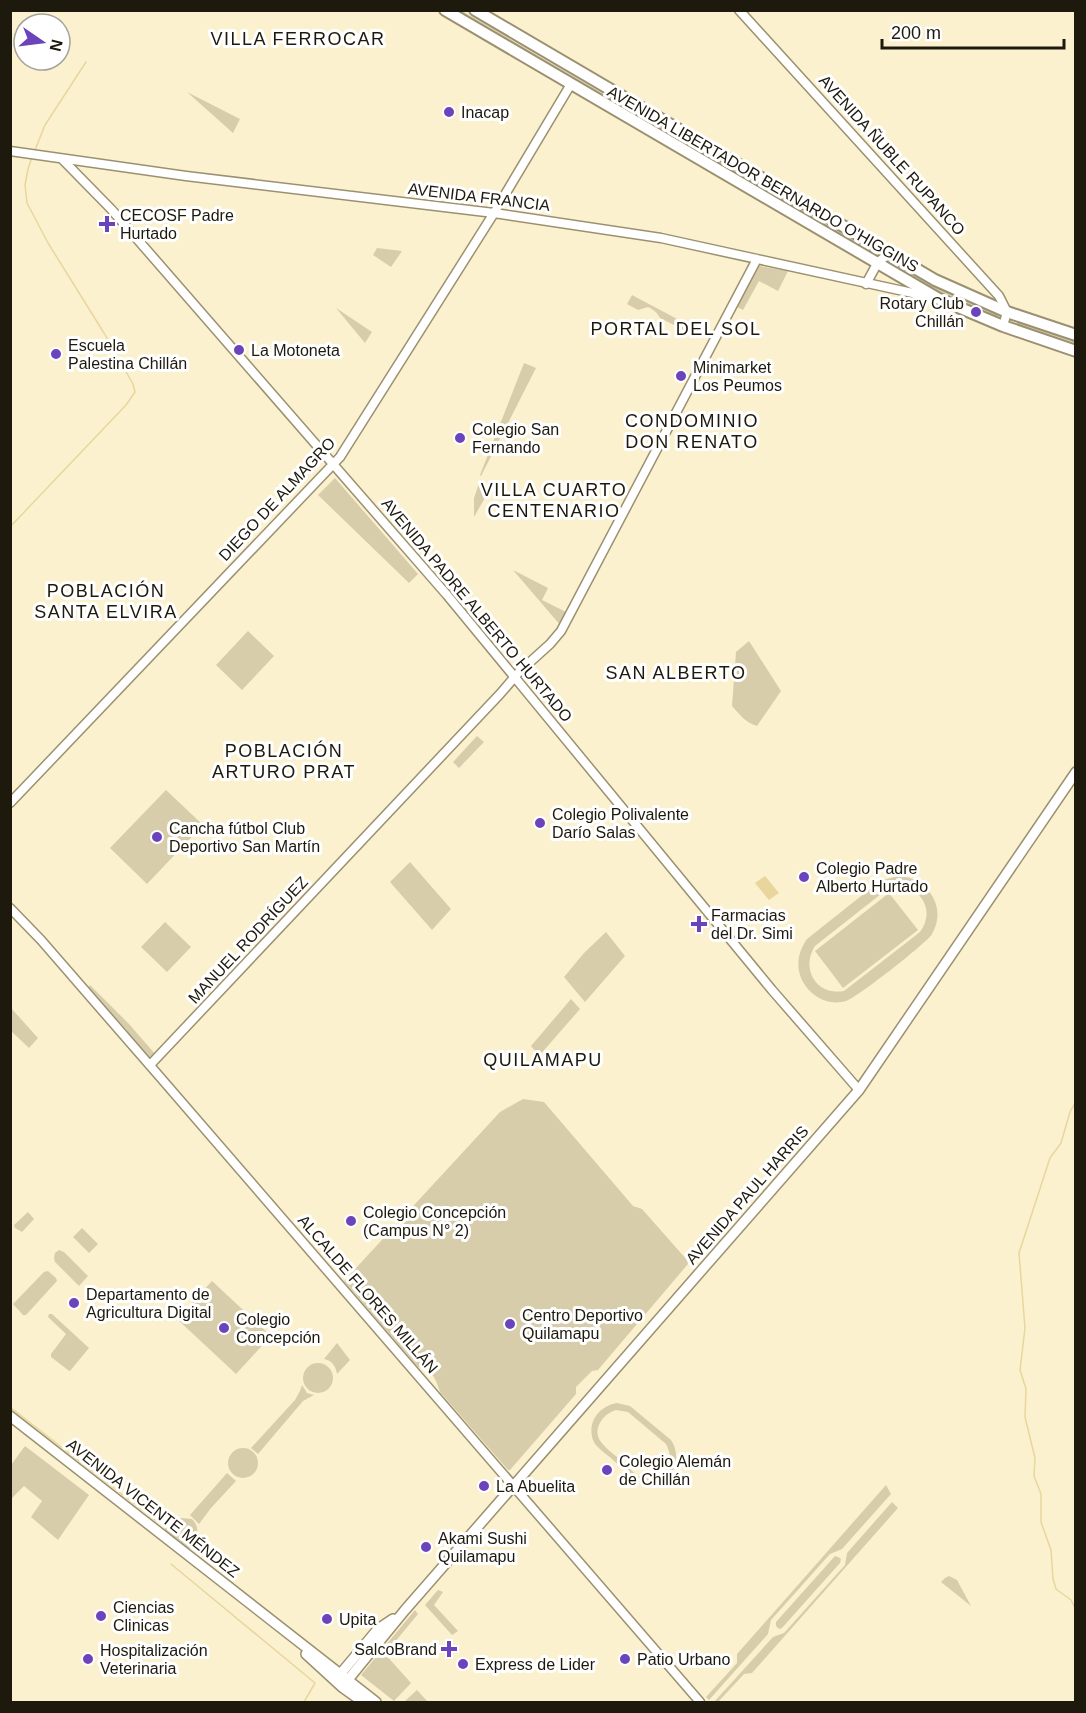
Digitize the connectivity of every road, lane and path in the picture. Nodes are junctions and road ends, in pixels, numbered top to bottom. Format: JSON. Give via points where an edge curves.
{"nodes":[{"id":1,"x":445,"y":10,"type":"edge"},
{"id":2,"x":475,"y":10,"type":"edge"},
{"id":3,"x":739,"y":10,"type":"edge"},
{"id":4,"x":571,"y":84,"type":"junction"},
{"id":5,"x":10,"y":151,"type":"edge"},
{"id":6,"x":62,"y":159,"type":"junction"},
{"id":7,"x":741,"y":168,"type":"junction"},
{"id":8,"x":732,"y":179,"type":"junction"},
{"id":9,"x":494,"y":213,"type":"junction"},
{"id":10,"x":889,"y":254,"type":"junction"},
{"id":11,"x":757,"y":259,"type":"junction"},
{"id":12,"x":877,"y":264,"type":"junction"},
{"id":13,"x":866,"y":284,"type":"junction"},
{"id":14,"x":939,"y":299,"type":"junction"},
{"id":15,"x":1007,"y":312,"type":"junction"},
{"id":16,"x":1003,"y":326,"type":"junction"},
{"id":17,"x":1076,"y":335,"type":"edge"},
{"id":18,"x":1076,"y":351,"type":"edge"},
{"id":19,"x":333,"y":465,"type":"junction"},
{"id":20,"x":515,"y":676,"type":"junction"},
{"id":21,"x":1076,"y":772,"type":"edge"},
{"id":22,"x":10,"y":803,"type":"edge"},
{"id":23,"x":10,"y":908,"type":"edge"},
{"id":24,"x":150,"y":1065,"type":"junction"},
{"id":25,"x":859,"y":1090,"type":"junction"},
{"id":26,"x":10,"y":1416,"type":"edge"},
{"id":27,"x":514,"y":1485,"type":"junction"},
{"id":28,"x":341,"y":1681,"type":"junction"},
{"id":29,"x":363,"y":1702,"type":"edge"},
{"id":30,"x":376,"y":1702,"type":"edge"},
{"id":31,"x":700,"y":1702,"type":"edge"}],
"edges":[{"from":1,"to":4,"type":"main road","name":"AVENIDA LIBERTADOR BERNARDO O'HIGGINS"},
{"from":2,"to":7,"type":"main road","name":"AVENIDA LIBERTADOR BERNARDO O'HIGGINS"},
{"from":3,"to":15,"type":"street","name":"AVENIDA ÑUBLE RUPANCO","via":[[995,291]]},
{"from":4,"to":8,"type":"main road","name":"AVENIDA LIBERTADOR BERNARDO O'HIGGINS"},
{"from":4,"to":9,"type":"street","name":"DIEGO DE ALMAGRO"},
{"from":5,"to":6,"type":"street","name":"AVENIDA FRANCIA"},
{"from":6,"to":9,"type":"street","name":"AVENIDA FRANCIA"},
{"from":6,"to":19,"type":"street","name":"AVENIDA PADRE ALBERTO HURTADO","via":[[111,209]]},
{"from":7,"to":8,"type":"main road"},
{"from":7,"to":10,"type":"main road","name":"AVENIDA LIBERTADOR BERNARDO O'HIGGINS"},
{"from":8,"to":12,"type":"main road","name":"AVENIDA LIBERTADOR BERNARDO O'HIGGINS"},
{"from":9,"to":11,"type":"street","name":"AVENIDA FRANCIA","via":[[661,238]]},
{"from":9,"to":19,"type":"street","name":"DIEGO DE ALMAGRO"},
{"from":10,"to":12,"type":"street"},
{"from":10,"to":15,"type":"main road","name":"AVENIDA LIBERTADOR BERNARDO O'HIGGINS","via":[[935,280]]},
{"from":11,"to":13,"type":"street","name":"AVENIDA FRANCIA"},
{"from":11,"to":20,"type":"street","name":"MANUEL RODRÍGUEZ","via":[[566,623],[556,638]]},
{"from":12,"to":13,"type":"street"},
{"from":12,"to":14,"type":"main road","name":"AVENIDA LIBERTADOR BERNARDO O'HIGGINS"},
{"from":13,"to":14,"type":"street","name":"AVENIDA FRANCIA"},
{"from":14,"to":16,"type":"main road","name":"AVENIDA LIBERTADOR BERNARDO O'HIGGINS"},
{"from":15,"to":16,"type":"street"},
{"from":15,"to":17,"type":"main road","name":"AVENIDA LIBERTADOR BERNARDO O'HIGGINS"},
{"from":16,"to":18,"type":"main road","name":"AVENIDA LIBERTADOR BERNARDO O'HIGGINS"},
{"from":19,"to":20,"type":"street","name":"AVENIDA PADRE ALBERTO HURTADO"},
{"from":19,"to":22,"type":"street","name":"DIEGO DE ALMAGRO"},
{"from":20,"to":24,"type":"street","name":"MANUEL RODRÍGUEZ"},
{"from":20,"to":25,"type":"street","name":"AVENIDA PADRE ALBERTO HURTADO"},
{"from":21,"to":25,"type":"main road","name":"AVENIDA PAUL HARRIS"},
{"from":23,"to":24,"type":"street","name":"ALCALDE FLORES MILLÁN"},
{"from":24,"to":27,"type":"street","name":"ALCALDE FLORES MILLÁN"},
{"from":25,"to":27,"type":"main road","name":"AVENIDA PAUL HARRIS"},
{"from":26,"to":28,"type":"main road","name":"AVENIDA VICENTE MÉNDEZ","via":[[276,1624]]},
{"from":27,"to":28,"type":"main road","name":"AVENIDA PAUL HARRIS"},
{"from":27,"to":31,"type":"street","name":"ALCALDE FLORES MILLÁN"},
{"from":28,"to":29,"type":"main road","name":"AVENIDA VICENTE MÉNDEZ"},
{"from":28,"to":30,"type":"main road","name":"AVENIDA VICENTE MÉNDEZ"}]}
